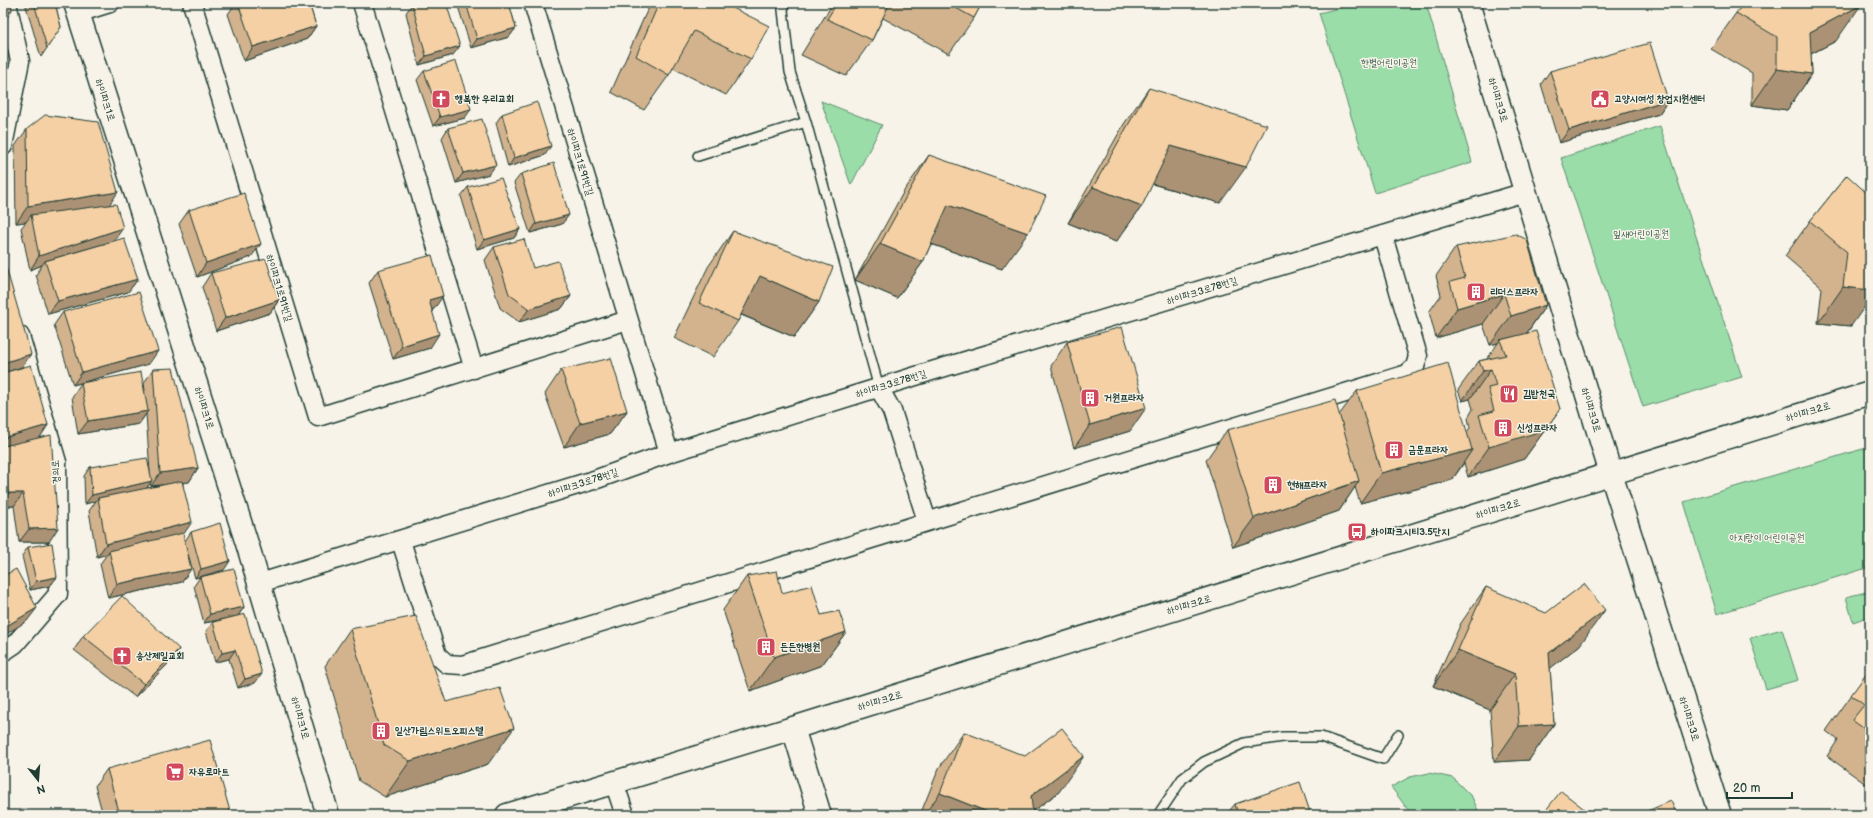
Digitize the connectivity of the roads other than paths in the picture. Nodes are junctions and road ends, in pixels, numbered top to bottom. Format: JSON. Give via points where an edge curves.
{"nodes":[{"id":1,"x":7,"y":3,"type":"edge"},
{"id":2,"x":110,"y":3,"type":"edge"},
{"id":3,"x":192,"y":3,"type":"edge"},
{"id":4,"x":362,"y":3,"type":"edge"},
{"id":5,"x":533,"y":3,"type":"edge"},
{"id":6,"x":785,"y":3,"type":"edge"},
{"id":7,"x":1468,"y":3,"type":"edge"},
{"id":8,"x":76,"y":8,"type":"edge"},
{"id":9,"x":806,"y":122,"type":"junction"},
{"id":10,"x":3,"y":146,"type":"edge"},
{"id":11,"x":698,"y":156,"type":"dead end"},
{"id":12,"x":1525,"y":192,"type":"junction"},
{"id":13,"x":1383,"y":236,"type":"junction"},
{"id":14,"x":628,"y":320,"type":"junction"},
{"id":15,"x":16,"y":321,"type":"edge"},
{"id":16,"x":474,"y":369,"type":"junction"},
{"id":17,"x":879,"y":388,"type":"junction"},
{"id":18,"x":1870,"y":392,"type":"edge"},
{"id":19,"x":669,"y":453,"type":"junction"},
{"id":20,"x":1611,"y":474,"type":"junction"},
{"id":21,"x":927,"y":520,"type":"junction"},
{"id":22,"x":401,"y":541,"type":"junction"},
{"id":23,"x":260,"y":583,"type":"junction"},
{"id":24,"x":3,"y":652,"type":"edge"},
{"id":25,"x":793,"y":728,"type":"junction"},
{"id":26,"x":1398,"y":735,"type":"dead end"},
{"id":27,"x":614,"y":782,"type":"junction"},
{"id":28,"x":328,"y":815,"type":"edge"},
{"id":29,"x":507,"y":815,"type":"edge"},
{"id":30,"x":625,"y":815,"type":"edge"},
{"id":31,"x":820,"y":815,"type":"edge"},
{"id":32,"x":1158,"y":815,"type":"edge"},
{"id":33,"x":1720,"y":815,"type":"edge"}],
"edges":[{"from":1,"to":10,"type":"street","via":[[20,61]]},
{"from":2,"to":8,"type":"street"},
{"from":3,"to":16,"type":"street","name":"하이파크1로91번길","via":[[318,417]]},
{"from":4,"to":16,"type":"street"},
{"from":5,"to":14,"type":"street","name":"하이파크1로91번길"},
{"from":6,"to":9,"type":"lane","via":[[783,10],[790,72]]},
{"from":7,"to":12,"type":"street","name":"하이파크3로"},
{"from":8,"to":23,"type":"street","name":"하이파크1로"},
{"from":9,"to":11,"type":"lane"},
{"from":9,"to":17,"type":"lane"},
{"from":12,"to":13,"type":"street","name":"하이파크3로78번길"},
{"from":12,"to":20,"type":"street","name":"하이파크3로"},
{"from":13,"to":17,"type":"street","name":"하이파크3로78번길"},
{"from":13,"to":21,"type":"street","via":[[1418,356],[1415,367],[1407,374]]},
{"from":14,"to":16,"type":"street","name":"하이파크1로91번길"},
{"from":14,"to":19,"type":"street","name":"하이파크1로91번길"},
{"from":15,"to":24,"type":"street","name":"경의로","via":[[57,462],[58,594],[15,644]]},
{"from":17,"to":19,"type":"street","name":"하이파크3로78번길"},
{"from":17,"to":21,"type":"street","via":[[892,411]]},
{"from":18,"to":20,"type":"street","name":"하이파크2로"},
{"from":19,"to":22,"type":"street","name":"하이파크3로78번길","via":[[597,479]]},
{"from":20,"to":25,"type":"street","name":"하이파크2로"},
{"from":20,"to":33,"type":"street","name":"하이파크3로"},
{"from":21,"to":22,"type":"street","via":[[462,665],[447,664],[437,655]]},
{"from":22,"to":23,"type":"street","name":"하이파크3로78번길"},
{"from":23,"to":28,"type":"street","name":"하이파크1로"},
{"from":25,"to":27,"type":"street","name":"하이파크2로"},
{"from":25,"to":31,"type":"street"},
{"from":26,"to":32,"type":"lane","via":[[1383,759],[1321,738],[1283,737],[1244,743],[1204,762],[1182,779]]},
{"from":27,"to":29,"type":"street","name":"하이파크2로"},
{"from":27,"to":30,"type":"street"}]}
